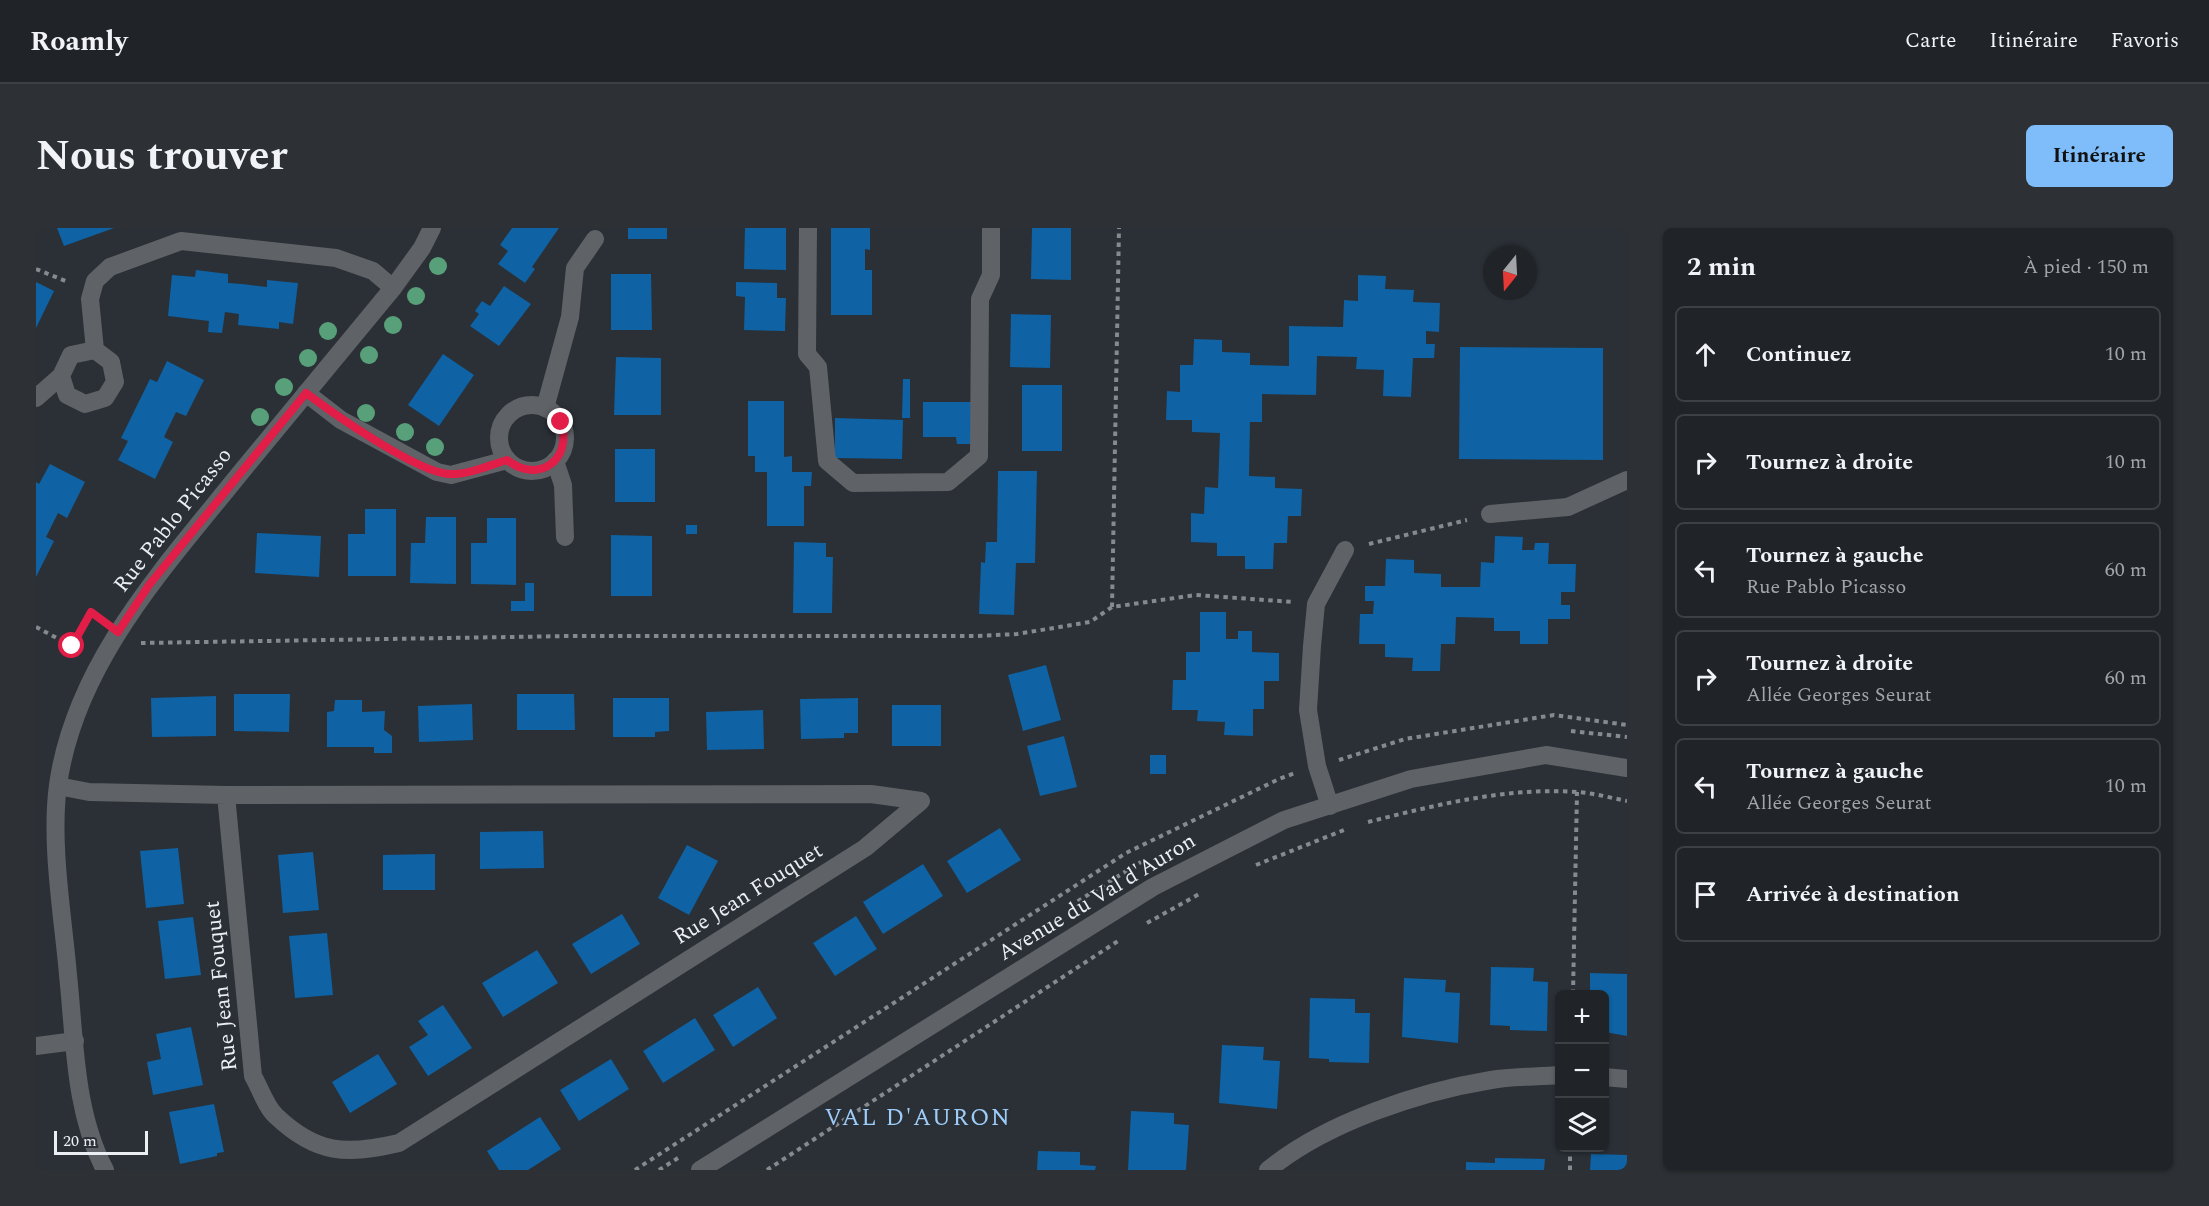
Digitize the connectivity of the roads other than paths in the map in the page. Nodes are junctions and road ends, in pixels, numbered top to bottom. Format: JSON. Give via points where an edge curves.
{"nodes":[{"id":1,"x":432,"y":228,"type":"edge"},
{"id":2,"x":808,"y":228,"type":"edge"},
{"id":3,"x":991,"y":228,"type":"edge"},
{"id":4,"x":595,"y":239,"type":"dead end"},
{"id":5,"x":393,"y":288,"type":"junction"},
{"id":6,"x":95,"y":350,"type":"junction"},
{"id":7,"x":61,"y":376,"type":"junction"},
{"id":8,"x":306,"y":393,"type":"junction"},
{"id":9,"x":36,"y":399,"type":"edge"},
{"id":10,"x":545,"y":408,"type":"junction"},
{"id":11,"x":507,"y":460,"type":"junction"},
{"id":12,"x":555,"y":461,"type":"junction"},
{"id":13,"x":1627,"y":480,"type":"edge"},
{"id":14,"x":1490,"y":514,"type":"road end"},
{"id":15,"x":565,"y":537,"type":"dead end"},
{"id":16,"x":1345,"y":550,"type":"road end"},
{"id":17,"x":1627,"y":768,"type":"edge"},
{"id":18,"x":58,"y":786,"type":"junction"},
{"id":19,"x":226,"y":795,"type":"junction"},
{"id":20,"x":1330,"y":806,"type":"junction"},
{"id":21,"x":75,"y":1041,"type":"junction"},
{"id":22,"x":36,"y":1046,"type":"edge"},
{"id":23,"x":1555,"y":1076,"type":"edge"},
{"id":24,"x":1609,"y":1077,"type":"edge"},
{"id":25,"x":1627,"y":1078,"type":"edge"},
{"id":26,"x":105,"y":1170,"type":"edge"},
{"id":27,"x":700,"y":1170,"type":"edge"},
{"id":28,"x":1268,"y":1170,"type":"edge"}],
"edges":[{"from":1,"to":5,"type":"street","name":"Rue Pablo Picasso","via":[[422,249]]},
{"from":2,"to":3,"type":"street","via":[[807,354],[818,368],[827,461],[853,483],[948,482],[979,456],[980,299],[991,275]]},
{"from":4,"to":10,"type":"street","via":[[575,268],[570,317]]},
{"from":5,"to":6,"type":"street","via":[[373,271],[336,258],[181,240],[110,267],[94,281],[90,299]]},
{"from":5,"to":8,"type":"street","name":"Rue Pablo Picasso"},
{"from":6,"to":7,"type":"street","via":[[71,355]]},
{"from":6,"to":7,"type":"street","via":[[111,362],[116,381],[105,398],[85,404],[67,395]]},
{"from":7,"to":9,"type":"street"},
{"from":8,"to":11,"type":"street","via":[[341,420],[437,472],[451,474]]},
{"from":8,"to":18,"type":"street","name":"Rue Pablo Picasso","via":[[149,585],[118,632],[73,725]]},
{"from":10,"to":11,"type":"street","via":[[523,406],[505,419],[499,440]]},
{"from":10,"to":12,"type":"street","via":[[561,422],[564,432],[564,443]]},
{"from":11,"to":12,"type":"street","via":[[536,470]]},
{"from":12,"to":15,"type":"street","via":[[563,485]]},
{"from":13,"to":14,"type":"street","via":[[1568,507]]},
{"from":16,"to":20,"type":"street","via":[[1316,604],[1308,710],[1317,766]]},
{"from":17,"to":20,"type":"street","name":"Avenue du Val d'Auron","via":[[1546,755],[1411,779]]},
{"from":18,"to":19,"type":"street","name":"Rue Jean Fouquet","via":[[89,792]]},
{"from":18,"to":21,"type":"street","name":"Rue Pablo Picasso","via":[[57,859]]},
{"from":19,"to":19,"type":"street","name":"Rue Jean Fouquet","via":[[871,794],[921,801],[864,848],[399,1143],[361,1152],[320,1147],[275,1115],[253,1076]]},
{"from":20,"to":27,"type":"street","name":"Avenue du Val d'Auron","via":[[1284,820],[1153,887]]},
{"from":21,"to":22,"type":"street"},
{"from":21,"to":26,"type":"street","name":"Rue Pablo Picasso","via":[[92,1144]]},
{"from":23,"to":28,"type":"street","via":[[1492,1079],[1429,1095],[1353,1121],[1292,1150]]},
{"from":24,"to":25,"type":"street"}]}
